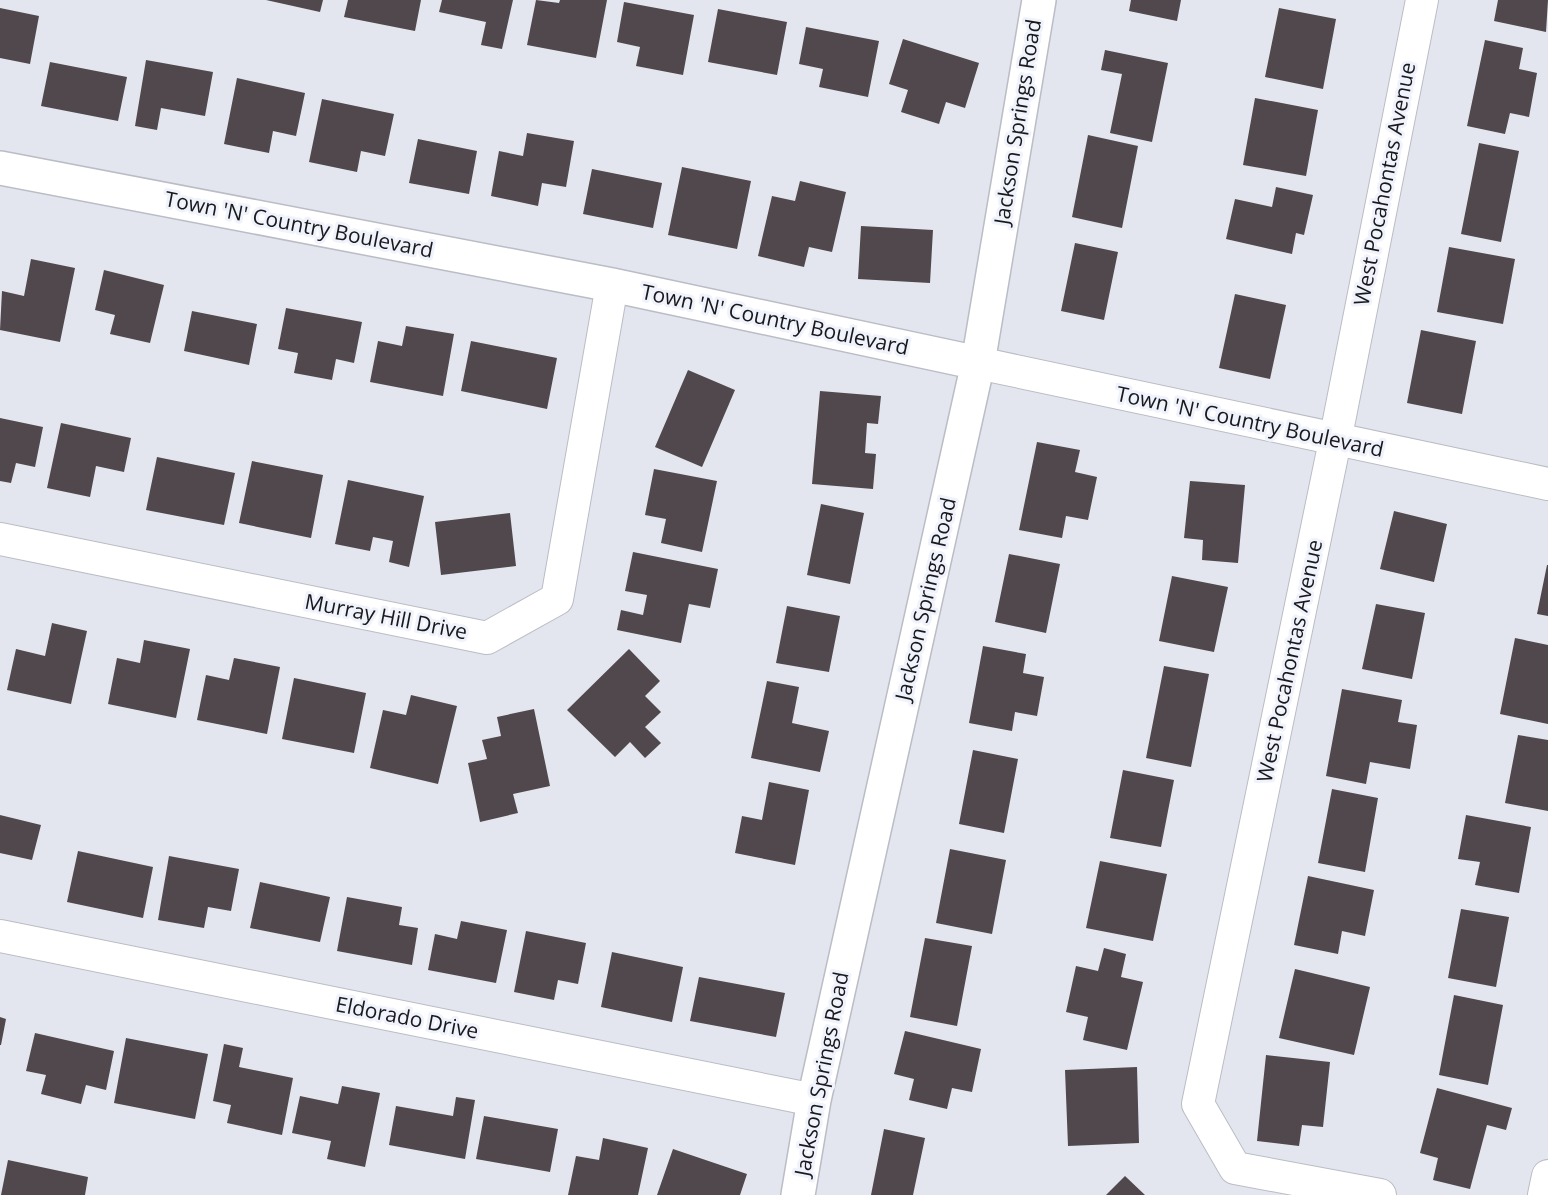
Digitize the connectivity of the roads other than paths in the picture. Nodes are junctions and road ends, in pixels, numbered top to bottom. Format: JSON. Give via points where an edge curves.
{"nodes":[{"id":1,"x":1422,"y":0,"type":"edge"},
{"id":2,"x":1034,"y":1,"type":"edge"},
{"id":3,"x":0,"y":168,"type":"edge"},
{"id":4,"x":612,"y":285,"type":"junction"},
{"id":5,"x":978,"y":363,"type":"junction"},
{"id":6,"x":1335,"y":441,"type":"junction"},
{"id":7,"x":1548,"y":484,"type":"edge"},
{"id":8,"x":0,"y":539,"type":"edge"},
{"id":9,"x":0,"y":936,"type":"edge"},
{"id":10,"x":814,"y":1100,"type":"junction"},
{"id":11,"x":1548,"y":1176,"type":"edge"},
{"id":12,"x":798,"y":1195,"type":"edge"},
{"id":13,"x":1380,"y":1195,"type":"edge"},
{"id":14,"x":1544,"y":1195,"type":"edge"}],
"edges":[{"from":1,"to":6,"type":"street","name":"West Pocahontas Avenue"},
{"from":2,"to":5,"type":"street","name":"Jackson Springs Road"},
{"from":3,"to":4,"type":"street","name":"Town 'N' Country Boulevard"},
{"from":4,"to":5,"type":"street","name":"Town 'N' Country Boulevard"},
{"from":4,"to":8,"type":"street","name":"Murray Hill Drive","via":[[557,599],[487,638]]},
{"from":5,"to":6,"type":"street","name":"Town 'N' Country Boulevard"},
{"from":5,"to":10,"type":"street","name":"Jackson Springs Road"},
{"from":6,"to":7,"type":"street","name":"Town 'N' Country Boulevard"},
{"from":6,"to":13,"type":"street","name":"West Pocahontas Avenue","via":[[1198,1104],[1235,1168]]},
{"from":9,"to":10,"type":"street","name":"Eldorado Drive"},
{"from":10,"to":12,"type":"street","name":"Jackson Springs Road"},
{"from":11,"to":14,"type":"street"}]}
